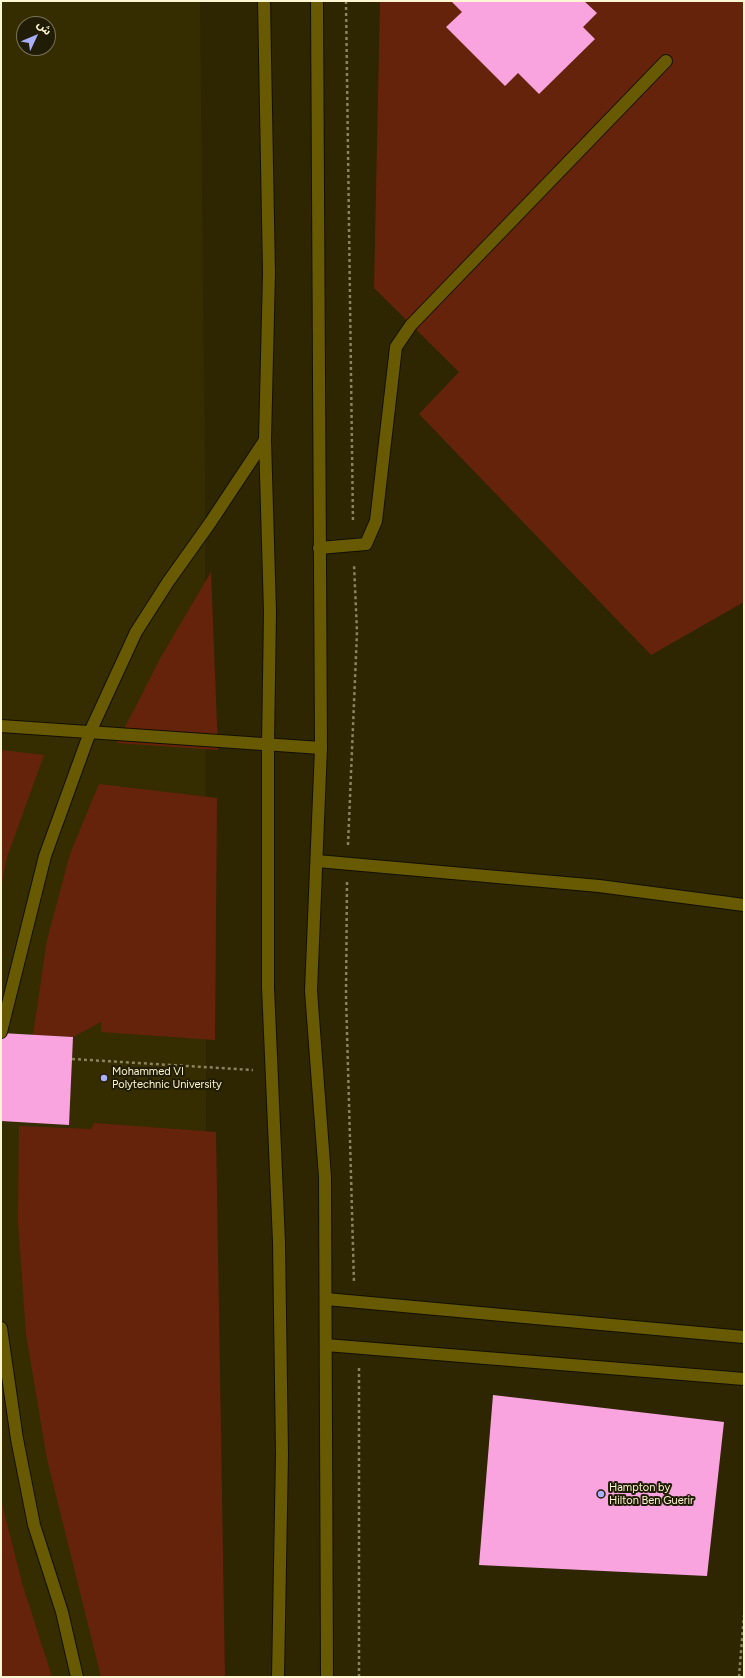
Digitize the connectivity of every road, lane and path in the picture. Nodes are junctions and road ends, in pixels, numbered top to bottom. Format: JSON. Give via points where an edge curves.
{"nodes":[{"id":1,"x":264,"y":1,"type":"edge"},
{"id":2,"x":317,"y":1,"type":"edge"},
{"id":3,"x":346,"y":1,"type":"edge"},
{"id":4,"x":666,"y":61,"type":"dead end"},
{"id":5,"x":265,"y":440,"type":"junction"},
{"id":6,"x":353,"y":545,"type":"junction"},
{"id":7,"x":319,"y":548,"type":"junction"},
{"id":8,"x":1,"y":726,"type":"edge"},
{"id":9,"x":90,"y":732,"type":"junction"},
{"id":10,"x":268,"y":744,"type":"junction"},
{"id":11,"x":321,"y":748,"type":"junction"},
{"id":12,"x":317,"y":862,"type":"junction"},
{"id":13,"x":347,"y":864,"type":"junction"},
{"id":14,"x":744,"y":905,"type":"edge"},
{"id":15,"x":1,"y":1032,"type":"edge"},
{"id":16,"x":72,"y":1059,"type":"dead end"},
{"id":17,"x":271,"y":1072,"type":"junction"},
{"id":18,"x":326,"y":1299,"type":"junction"},
{"id":19,"x":354,"y":1301,"type":"junction"},
{"id":20,"x":1,"y":1328,"type":"edge"},
{"id":21,"x":744,"y":1337,"type":"edge"},
{"id":22,"x":326,"y":1345,"type":"junction"},
{"id":23,"x":358,"y":1348,"type":"junction"},
{"id":24,"x":744,"y":1379,"type":"edge"},
{"id":25,"x":744,"y":1615,"type":"edge"},
{"id":26,"x":77,"y":1677,"type":"edge"},
{"id":27,"x":278,"y":1677,"type":"edge"},
{"id":28,"x":327,"y":1677,"type":"edge"},
{"id":29,"x":358,"y":1677,"type":"edge"},
{"id":30,"x":739,"y":1677,"type":"edge"}],
"edges":[{"from":1,"to":5,"type":"street","via":[[269,273]]},
{"from":2,"to":7,"type":"street"},
{"from":3,"to":6,"type":"path"},
{"from":4,"to":6,"type":"street","via":[[411,325],[396,346],[376,521],[366,544]]},
{"from":5,"to":9,"type":"street","via":[[136,632]]},
{"from":5,"to":10,"type":"street","via":[[270,612]]},
{"from":6,"to":7,"type":"street"},
{"from":6,"to":13,"type":"path","via":[[357,632]]},
{"from":7,"to":11,"type":"street"},
{"from":8,"to":9,"type":"street"},
{"from":9,"to":10,"type":"street"},
{"from":9,"to":15,"type":"street","via":[[45,856]]},
{"from":10,"to":11,"type":"street"},
{"from":10,"to":17,"type":"street","via":[[268,987]]},
{"from":11,"to":12,"type":"street"},
{"from":12,"to":13,"type":"street"},
{"from":12,"to":18,"type":"street","via":[[311,991],[325,1177]]},
{"from":13,"to":14,"type":"street","via":[[599,886]]},
{"from":13,"to":19,"type":"path","via":[[346,996]]},
{"from":16,"to":17,"type":"path"},
{"from":17,"to":27,"type":"street","via":[[279,1242],[282,1454]]},
{"from":18,"to":19,"type":"street"},
{"from":18,"to":22,"type":"street"},
{"from":19,"to":21,"type":"street"},
{"from":20,"to":26,"type":"street","via":[[17,1439],[34,1525],[62,1612]]},
{"from":22,"to":23,"type":"street"},
{"from":22,"to":28,"type":"street"},
{"from":23,"to":24,"type":"street"},
{"from":23,"to":29,"type":"path"},
{"from":25,"to":30,"type":"path"}]}
